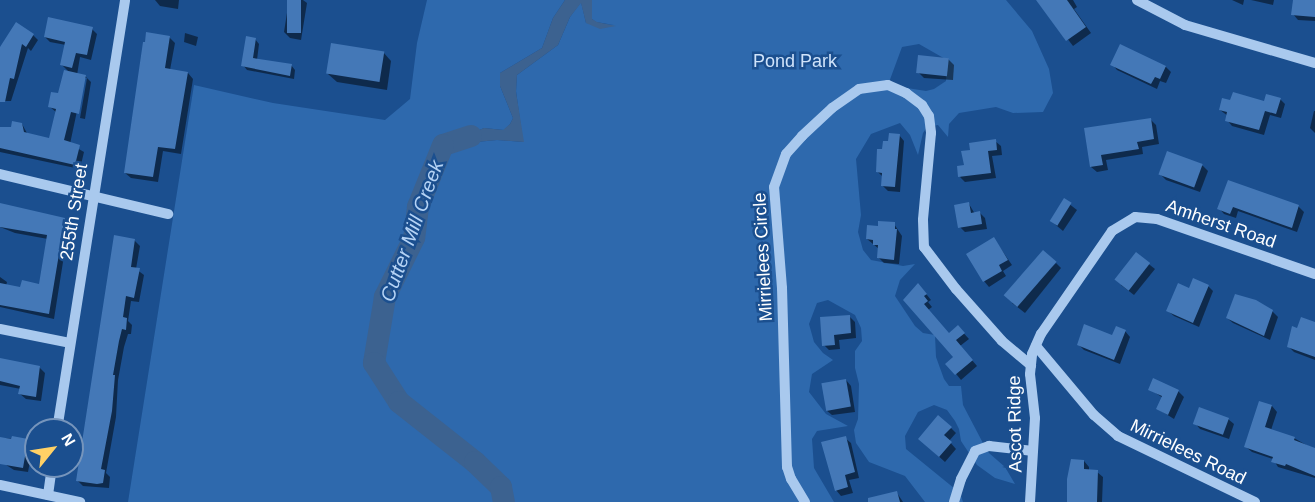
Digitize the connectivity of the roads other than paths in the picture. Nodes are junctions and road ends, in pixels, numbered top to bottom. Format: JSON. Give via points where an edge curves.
{"nodes":[{"id":1,"x":1137,"y":0,"type":"edge"},
{"id":2,"x":121,"y":1,"type":"edge"},
{"id":3,"x":1315,"y":63,"type":"edge"},
{"id":4,"x":0,"y":174,"type":"edge"},
{"id":5,"x":94,"y":197,"type":"junction"},
{"id":6,"x":168,"y":214,"type":"dead end"},
{"id":7,"x":1315,"y":274,"type":"edge"},
{"id":8,"x":0,"y":329,"type":"edge"},
{"id":9,"x":70,"y":343,"type":"junction"},
{"id":10,"x":1036,"y":346,"type":"junction"},
{"id":11,"x":1031,"y":365,"type":"junction"},
{"id":12,"x":59,"y":418,"type":"edge"},
{"id":13,"x":1033,"y":451,"type":"junction"},
{"id":14,"x":50,"y":478,"type":"edge"},
{"id":15,"x":0,"y":485,"type":"edge"},
{"id":16,"x":48,"y":495,"type":"junction"},
{"id":17,"x":80,"y":502,"type":"edge"},
{"id":18,"x":805,"y":502,"type":"edge"},
{"id":19,"x":954,"y":502,"type":"edge"},
{"id":20,"x":1030,"y":502,"type":"edge"},
{"id":21,"x":1255,"y":502,"type":"edge"}],
"edges":[{"from":1,"to":3,"type":"street","via":[[1185,25]]},
{"from":2,"to":5,"type":"street","name":"255th Street"},
{"from":4,"to":5,"type":"street"},
{"from":5,"to":6,"type":"street"},
{"from":5,"to":9,"type":"street","name":"255th Street"},
{"from":7,"to":10,"type":"street","name":"Amherst Road","via":[[1180,226],[1135,217],[1112,231]]},
{"from":8,"to":9,"type":"street"},
{"from":9,"to":12,"type":"street","name":"255th Street"},
{"from":10,"to":11,"type":"street","name":"Ascot Ridge"},
{"from":10,"to":21,"type":"street","name":"Mirrielees Road","via":[[1094,415],[1118,436]]},
{"from":11,"to":13,"type":"street","name":"Ascot Ridge"},
{"from":11,"to":18,"type":"street","name":"Mirrielees Circle","via":[[1002,341],[924,247],[932,133],[929,116],[922,105],[897,89],[875,85],[859,89],[832,108],[786,154],[774,187],[788,467]]},
{"from":13,"to":19,"type":"street","via":[[989,446],[975,451]]},
{"from":13,"to":20,"type":"street","name":"Ascot Ridge"},
{"from":14,"to":16,"type":"street"},
{"from":15,"to":16,"type":"street"},
{"from":16,"to":17,"type":"street"}]}
